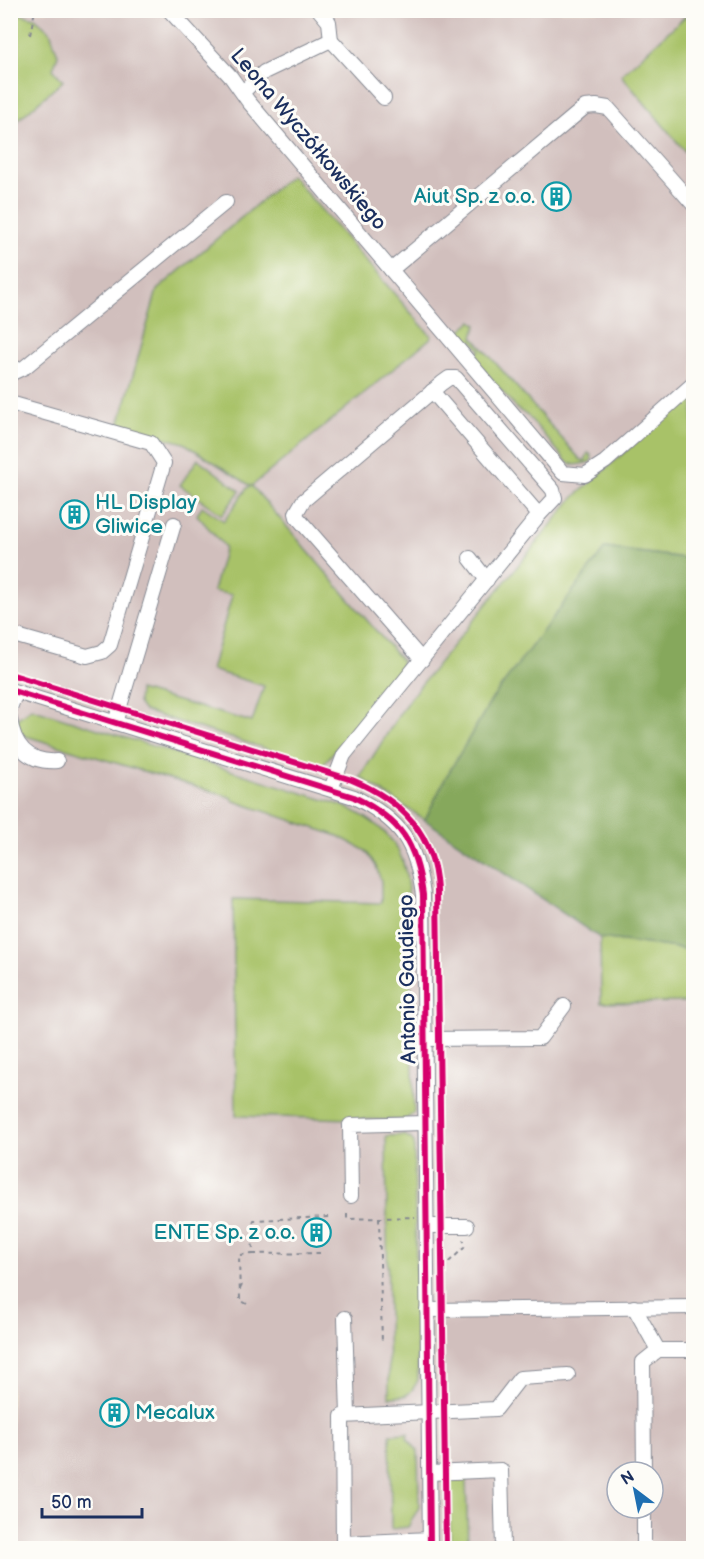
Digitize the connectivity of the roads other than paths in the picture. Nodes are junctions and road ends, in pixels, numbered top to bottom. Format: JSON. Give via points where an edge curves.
{"nodes":[{"id":1,"x":169,"y":10,"type":"edge"},
{"id":2,"x":319,"y":10,"type":"edge"},
{"id":3,"x":331,"y":39,"type":"junction"},
{"id":4,"x":243,"y":92,"type":"junction"},
{"id":5,"x":384,"y":98,"type":"dead end"},
{"id":6,"x":226,"y":202,"type":"dead end"},
{"id":7,"x":693,"y":205,"type":"edge"},
{"id":8,"x":391,"y":270,"type":"junction"},
{"id":9,"x":10,"y":374,"type":"edge"},
{"id":10,"x":693,"y":383,"type":"edge"},
{"id":11,"x":432,"y":391,"type":"junction"},
{"id":12,"x":10,"y":403,"type":"edge"},
{"id":13,"x":539,"y":515,"type":"junction"},
{"id":14,"x":174,"y":524,"type":"dead end"},
{"id":15,"x":470,"y":558,"type":"dead end"},
{"id":16,"x":487,"y":580,"type":"junction"},
{"id":17,"x":10,"y":634,"type":"edge"},
{"id":18,"x":422,"y":660,"type":"junction"},
{"id":19,"x":13,"y":691,"type":"edge"},
{"id":20,"x":10,"y":708,"type":"edge"},
{"id":21,"x":10,"y":719,"type":"edge"},
{"id":22,"x":115,"y":723,"type":"junction"},
{"id":23,"x":57,"y":761,"type":"dead end"},
{"id":24,"x":331,"y":789,"type":"junction"},
{"id":25,"x":564,"y":1006,"type":"dead end"},
{"id":26,"x":425,"y":1039,"type":"junction"},
{"id":27,"x":425,"y":1123,"type":"junction"},
{"id":28,"x":351,"y":1196,"type":"dead end"},
{"id":29,"x":422,"y":1222,"type":"junction"},
{"id":30,"x":467,"y":1226,"type":"dead end"},
{"id":31,"x":634,"y":1307,"type":"junction"},
{"id":32,"x":693,"y":1307,"type":"edge"},
{"id":33,"x":428,"y":1310,"type":"junction"},
{"id":34,"x":345,"y":1318,"type":"dead end"},
{"id":35,"x":658,"y":1350,"type":"junction"},
{"id":36,"x":693,"y":1350,"type":"edge"},
{"id":37,"x":568,"y":1376,"type":"dead end"},
{"id":38,"x":429,"y":1412,"type":"junction"},
{"id":39,"x":348,"y":1415,"type":"junction"},
{"id":40,"x":644,"y":1460,"type":"edge"},
{"id":41,"x":430,"y":1473,"type":"junction"},
{"id":42,"x":644,"y":1520,"type":"edge"},
{"id":43,"x":430,"y":1544,"type":"edge"},
{"id":44,"x":503,"y":1548,"type":"edge"},
{"id":45,"x":644,"y":1548,"type":"edge"}],
"edges":[{"from":1,"to":4,"type":"street","name":"Leona Wyczółkowskiego"},
{"from":2,"to":3,"type":"street","via":[[329,22]]},
{"from":3,"to":4,"type":"street","via":[[264,72]]},
{"from":3,"to":5,"type":"street"},
{"from":4,"to":8,"type":"street","name":"Leona Wyczółkowskiego"},
{"from":6,"to":9,"type":"street","via":[[25,367]]},
{"from":7,"to":8,"type":"street","via":[[608,108],[585,107]]},
{"from":8,"to":10,"type":"street","name":"Leona Wyczółkowskiego","via":[[563,472],[585,475],[605,462]]},
{"from":11,"to":13,"type":"street","via":[[521,500]]},
{"from":11,"to":13,"type":"street","via":[[449,378],[456,378],[549,484],[555,498]]},
{"from":11,"to":18,"type":"street","via":[[303,501],[296,513]]},
{"from":12,"to":17,"type":"street","via":[[151,443],[164,463],[110,645],[87,656]]},
{"from":13,"to":16,"type":"street"},
{"from":14,"to":22,"type":"street"},
{"from":15,"to":16,"type":"street"},
{"from":16,"to":18,"type":"street"},
{"from":18,"to":24,"type":"street","via":[[344,755]]},
{"from":19,"to":20,"type":"street"},
{"from":19,"to":22,"type":"street","name":"Antonio Gaudiego"},
{"from":21,"to":23,"type":"street","via":[[22,749],[33,758]]},
{"from":22,"to":24,"type":"street","name":"Antonio Gaudiego"},
{"from":24,"to":26,"type":"street","name":"Antonio Gaudiego","via":[[388,817],[400,829],[414,855],[423,895]]},
{"from":25,"to":26,"type":"street","via":[[540,1038]]},
{"from":26,"to":27,"type":"street","name":"Antonio Gaudiego"},
{"from":27,"to":28,"type":"street","via":[[350,1125]]},
{"from":27,"to":29,"type":"street","name":"Antonio Gaudiego"},
{"from":29,"to":30,"type":"street"},
{"from":29,"to":33,"type":"street","name":"Antonio Gaudiego"},
{"from":31,"to":32,"type":"street"},
{"from":31,"to":33,"type":"street"},
{"from":31,"to":35,"type":"street"},
{"from":33,"to":38,"type":"street","name":"Antonio Gaudiego"},
{"from":34,"to":39,"type":"street"},
{"from":35,"to":36,"type":"street"},
{"from":35,"to":40,"type":"street","via":[[644,1362]]},
{"from":37,"to":38,"type":"street","via":[[520,1378],[496,1409]]},
{"from":38,"to":39,"type":"street"},
{"from":38,"to":41,"type":"street","name":"Antonio Gaudiego"},
{"from":39,"to":43,"type":"street","via":[[342,1416],[343,1543]]},
{"from":41,"to":43,"type":"street","name":"Antonio Gaudiego"},
{"from":41,"to":44,"type":"street","via":[[501,1470]]},
{"from":42,"to":45,"type":"street"}]}
